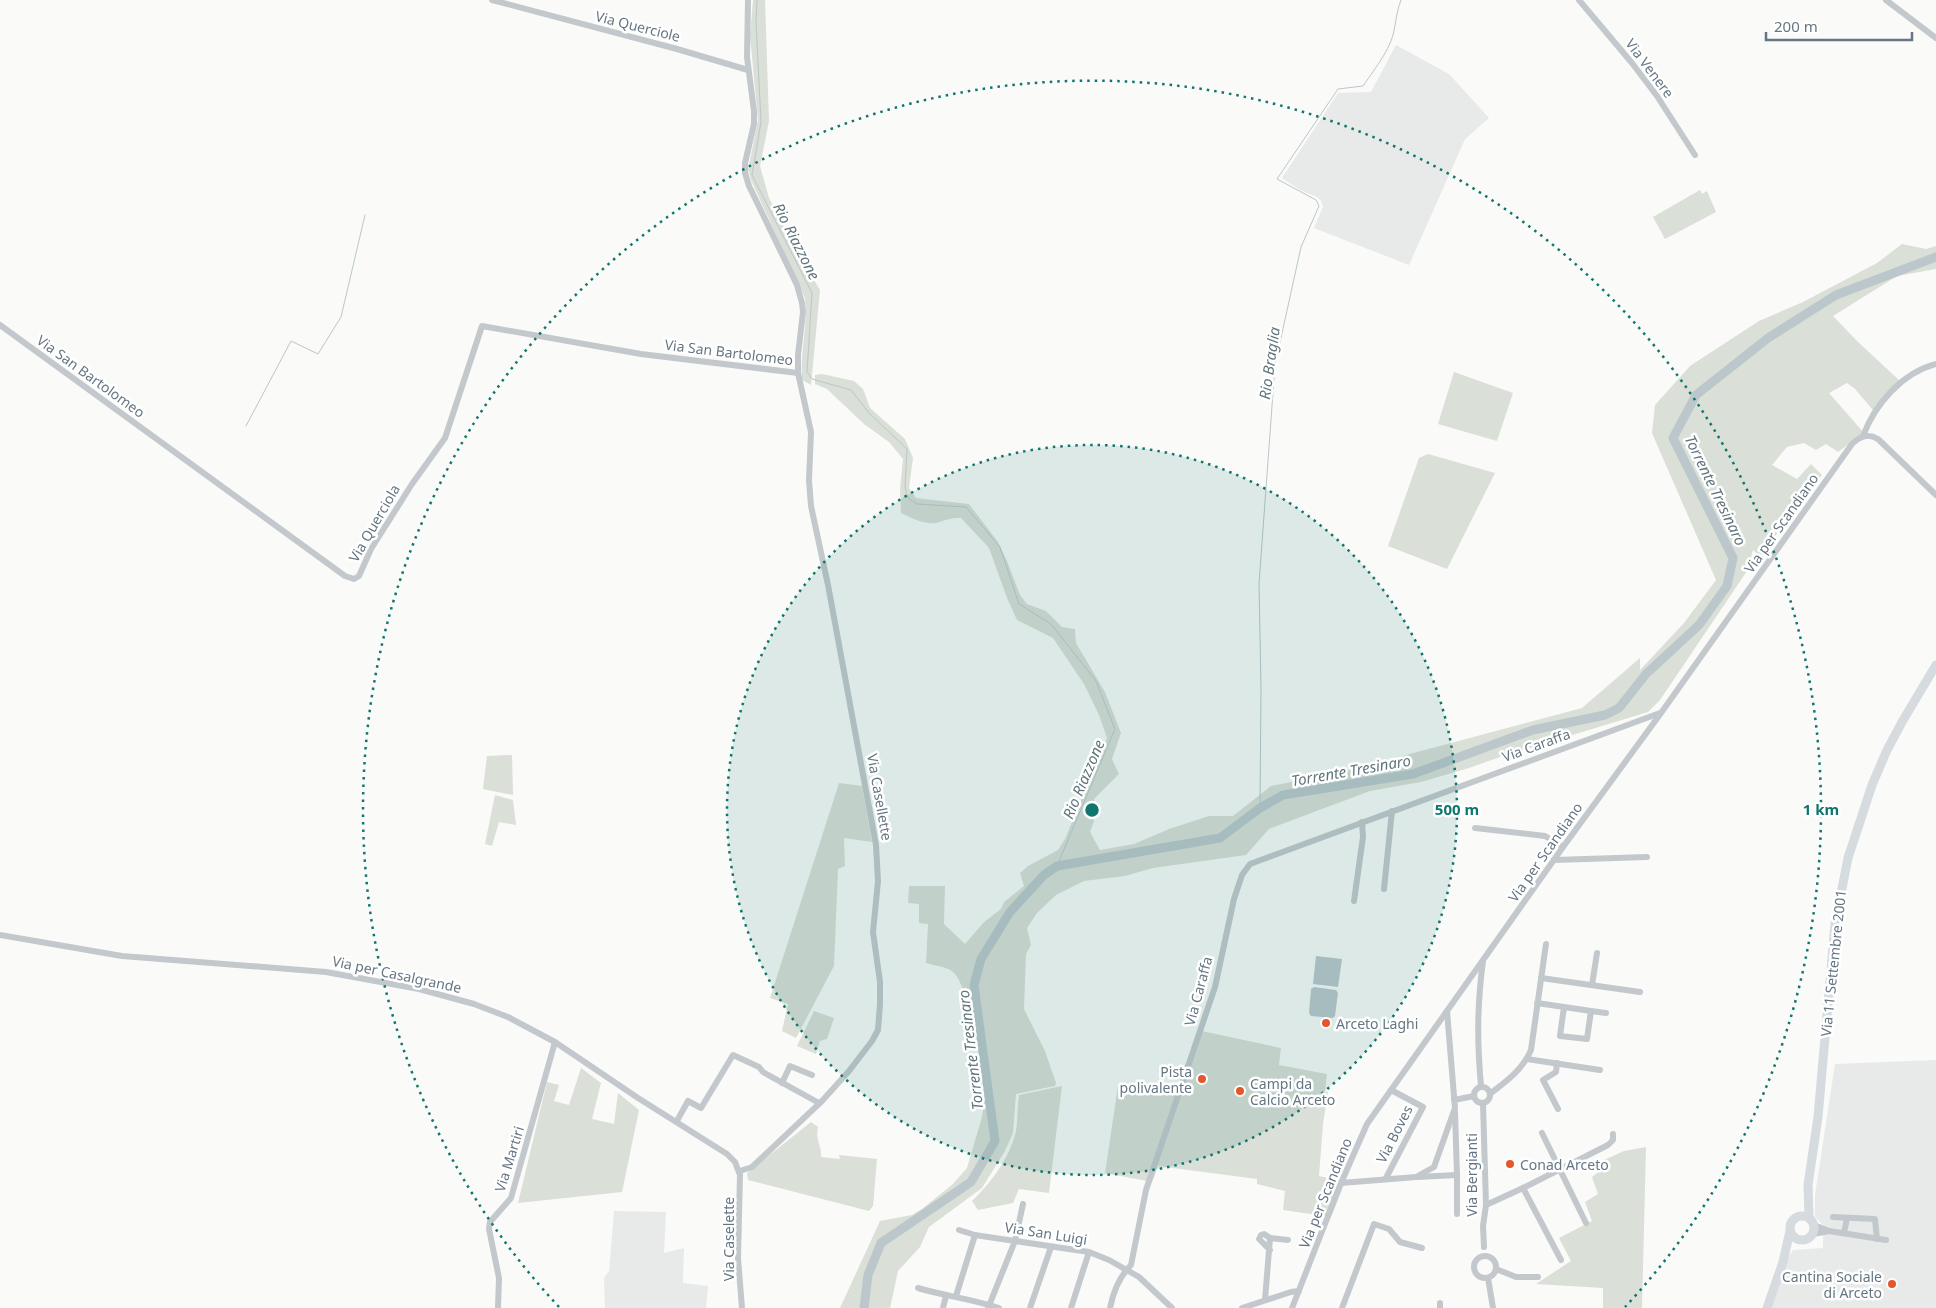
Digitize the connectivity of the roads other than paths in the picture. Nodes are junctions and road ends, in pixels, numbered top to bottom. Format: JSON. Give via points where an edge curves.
{"nodes":[{"id":1,"x":492,"y":0,"type":"edge"},
{"id":2,"x":748,"y":0,"type":"edge"},
{"id":3,"x":1579,"y":0,"type":"edge"},
{"id":4,"x":1886,"y":0,"type":"edge"},
{"id":5,"x":1936,"y":38,"type":"edge"},
{"id":6,"x":748,"y":70,"type":"junction"},
{"id":7,"x":1695,"y":156,"type":"dead end"},
{"id":8,"x":0,"y":325,"type":"edge"},
{"id":9,"x":482,"y":326,"type":"joint"},
{"id":10,"x":1936,"y":364,"type":"edge"},
{"id":11,"x":798,"y":373,"type":"junction"},
{"id":12,"x":1863,"y":436,"type":"junction"},
{"id":13,"x":169,"y":446,"type":"joint"},
{"id":14,"x":1936,"y":495,"type":"edge"},
{"id":15,"x":1936,"y":665,"type":"edge"},
{"id":16,"x":1661,"y":713,"type":"junction"},
{"id":17,"x":1392,"y":811,"type":"junction"},
{"id":18,"x":1362,"y":822,"type":"junction"},
{"id":19,"x":1476,"y":828,"type":"dead end"},
{"id":20,"x":1563,"y":846,"type":"junction"},
{"id":21,"x":1647,"y":857,"type":"dead end"},
{"id":22,"x":1554,"y":860,"type":"junction"},
{"id":23,"x":1384,"y":889,"type":"dead end"},
{"id":24,"x":1354,"y":901,"type":"dead end"},
{"id":25,"x":0,"y":935,"type":"edge"},
{"id":26,"x":1546,"y":944,"type":"dead end"},
{"id":27,"x":1596,"y":953,"type":"dead end"},
{"id":28,"x":1484,"y":960,"type":"junction"},
{"id":29,"x":1541,"y":978,"type":"junction"},
{"id":30,"x":1467,"y":984,"type":"junction"},
{"id":31,"x":1592,"y":985,"type":"junction"},
{"id":32,"x":1480,"y":988,"type":"junction"},
{"id":33,"x":1640,"y":992,"type":"dead end"},
{"id":34,"x":1537,"y":1003,"type":"junction"},
{"id":35,"x":1564,"y":1007,"type":"junction"},
{"id":36,"x":1447,"y":1011,"type":"junction"},
{"id":37,"x":1591,"y":1011,"type":"junction"},
{"id":38,"x":1606,"y":1013,"type":"dead end"},
{"id":39,"x":555,"y":1042,"type":"junction"},
{"id":40,"x":1528,"y":1059,"type":"junction"},
{"id":41,"x":1557,"y":1063,"type":"junction"},
{"id":42,"x":1600,"y":1070,"type":"dead end"},
{"id":43,"x":812,"y":1075,"type":"dead end"},
{"id":44,"x":782,"y":1083,"type":"junction"},
{"id":45,"x":1481,"y":1086,"type":"junction"},
{"id":46,"x":1391,"y":1090,"type":"junction"},
{"id":47,"x":1491,"y":1093,"type":"junction"},
{"id":48,"x":1474,"y":1096,"type":"junction"},
{"id":49,"x":1454,"y":1100,"type":"junction"},
{"id":50,"x":819,"y":1103,"type":"junction"},
{"id":51,"x":1483,"y":1103,"type":"junction"},
{"id":52,"x":1455,"y":1108,"type":"junction"},
{"id":53,"x":1558,"y":1109,"type":"dead end"},
{"id":54,"x":678,"y":1119,"type":"dead end"},
{"id":55,"x":1542,"y":1134,"type":"dead end"},
{"id":56,"x":1614,"y":1134,"type":"dead end"},
{"id":57,"x":1559,"y":1169,"type":"junction"},
{"id":58,"x":740,"y":1171,"type":"junction"},
{"id":59,"x":1456,"y":1175,"type":"junction"},
{"id":60,"x":1416,"y":1177,"type":"junction"},
{"id":61,"x":1386,"y":1178,"type":"junction"},
{"id":62,"x":1341,"y":1183,"type":"junction"},
{"id":63,"x":1523,"y":1188,"type":"junction"},
{"id":64,"x":1808,"y":1191,"type":"junction"},
{"id":65,"x":1023,"y":1204,"type":"dead end"},
{"id":66,"x":1486,"y":1205,"type":"junction"},
{"id":67,"x":1457,"y":1214,"type":"dead end"},
{"id":68,"x":1799,"y":1216,"type":"junction"},
{"id":69,"x":1834,"y":1217,"type":"dead end"},
{"id":70,"x":1847,"y":1218,"type":"junction"},
{"id":71,"x":1586,"y":1223,"type":"dead end"},
{"id":72,"x":1812,"y":1225,"type":"junction"},
{"id":73,"x":959,"y":1230,"type":"dead end"},
{"id":74,"x":1790,"y":1231,"type":"junction"},
{"id":75,"x":1844,"y":1232,"type":"junction"},
{"id":76,"x":976,"y":1235,"type":"junction"},
{"id":77,"x":1270,"y":1238,"type":"junction"},
{"id":78,"x":1877,"y":1239,"type":"junction"},
{"id":79,"x":1288,"y":1240,"type":"dead end"},
{"id":80,"x":1799,"y":1240,"type":"junction"},
{"id":81,"x":1886,"y":1240,"type":"dead end"},
{"id":82,"x":1015,"y":1241,"type":"junction"},
{"id":83,"x":1051,"y":1247,"type":"junction"},
{"id":84,"x":1422,"y":1248,"type":"dead end"},
{"id":85,"x":1270,"y":1250,"type":"junction"},
{"id":86,"x":1089,"y":1252,"type":"junction"},
{"id":87,"x":1486,"y":1257,"type":"junction"},
{"id":88,"x":1561,"y":1260,"type":"dead end"},
{"id":89,"x":1783,"y":1262,"type":"junction"},
{"id":90,"x":1496,"y":1269,"type":"junction"},
{"id":91,"x":1127,"y":1270,"type":"junction"},
{"id":92,"x":1538,"y":1277,"type":"dead end"},
{"id":93,"x":1488,"y":1278,"type":"junction"},
{"id":94,"x":918,"y":1288,"type":"dead end"},
{"id":95,"x":1299,"y":1291,"type":"junction"},
{"id":96,"x":946,"y":1296,"type":"junction"},
{"id":97,"x":956,"y":1296,"type":"junction"},
{"id":98,"x":1265,"y":1300,"type":"junction"},
{"id":99,"x":988,"y":1306,"type":"edge"},
{"id":100,"x":498,"y":1308,"type":"edge"},
{"id":101,"x":742,"y":1308,"type":"edge"},
{"id":102,"x":943,"y":1308,"type":"edge"},
{"id":103,"x":999,"y":1308,"type":"edge"},
{"id":104,"x":1030,"y":1308,"type":"edge"},
{"id":105,"x":1071,"y":1308,"type":"edge"},
{"id":106,"x":1110,"y":1308,"type":"edge"},
{"id":107,"x":1172,"y":1308,"type":"edge"},
{"id":108,"x":1242,"y":1308,"type":"edge"},
{"id":109,"x":1292,"y":1308,"type":"edge"},
{"id":110,"x":1342,"y":1308,"type":"edge"},
{"id":111,"x":1494,"y":1308,"type":"edge"},
{"id":112,"x":1767,"y":1308,"type":"edge"}],
"edges":[{"from":1,"to":6,"type":"street","name":"Via Querciole"},
{"from":2,"to":6,"type":"street","name":"Via San Bartolomeo"},
{"from":3,"to":7,"type":"street","name":"Via Venere","via":[[1637,70]]},
{"from":4,"to":5,"type":"street"},
{"from":6,"to":11,"type":"street","name":"Via San Bartolomeo","via":[[754,117],[745,173],[797,285],[802,303]]},
{"from":8,"to":13,"type":"street","name":"Via San Bartolomeo"},
{"from":9,"to":11,"type":"street","name":"Via San Bartolomeo","via":[[641,354]]},
{"from":9,"to":13,"type":"street","name":"Via Querciola","via":[[444,438],[354,580]]},
{"from":10,"to":12,"type":"street","name":"Via per Scandiano","via":[[1904,378],[1868,424]]},
{"from":11,"to":50,"type":"street","name":"Via Casellette","via":[[811,432],[811,506],[876,845],[878,881],[873,932],[880,982],[878,1030],[849,1071]]},
{"from":12,"to":14,"type":"street","via":[[1878,439]]},
{"from":12,"to":16,"type":"street","name":"Via per Scandiano","via":[[1852,444]]},
{"from":15,"to":64,"type":"main road","name":"Via 11 Settembre 2001","via":[[1887,750],[1848,858],[1835,924],[1818,1117]]},
{"from":16,"to":17,"type":"street","name":"Via Caraffa"},
{"from":16,"to":20,"type":"street","name":"Via per Scandiano"},
{"from":17,"to":18,"type":"street","name":"Via Caraffa"},
{"from":17,"to":23,"type":"street"},
{"from":18,"to":24,"type":"street","via":[[1363,837]]},
{"from":18,"to":91,"type":"street","name":"Via Caraffa","via":[[1257,860],[1242,875],[1214,987],[1146,1190],[1133,1260]]},
{"from":19,"to":20,"type":"street","via":[[1545,836]]},
{"from":20,"to":22,"type":"street","name":"Via per Scandiano"},
{"from":21,"to":22,"type":"street"},
{"from":22,"to":28,"type":"street","name":"Via per Scandiano"},
{"from":25,"to":39,"type":"street","name":"Via per Casalgrande","via":[[122,956],[291,968],[357,977],[482,1006]]},
{"from":26,"to":29,"type":"street"},
{"from":27,"to":31,"type":"street"},
{"from":28,"to":30,"type":"street","name":"Via per Scandiano"},
{"from":28,"to":32,"type":"street"},
{"from":29,"to":31,"type":"street"},
{"from":29,"to":34,"type":"street"},
{"from":30,"to":32,"type":"street"},
{"from":30,"to":36,"type":"street","name":"Via per Scandiano"},
{"from":31,"to":33,"type":"street"},
{"from":32,"to":45,"type":"street","via":[[1477,1034]]},
{"from":34,"to":35,"type":"street"},
{"from":34,"to":40,"type":"street"},
{"from":35,"to":37,"type":"street"},
{"from":35,"to":37,"type":"street","via":[[1560,1036],[1587,1039]]},
{"from":36,"to":46,"type":"street","name":"Via per Scandiano"},
{"from":36,"to":49,"type":"street"},
{"from":37,"to":38,"type":"street"},
{"from":39,"to":58,"type":"street","name":"Via per Casalgrande","via":[[727,1154]]},
{"from":39,"to":100,"type":"street","name":"Via Martiri","via":[[511,1198],[490,1222],[500,1287]]},
{"from":40,"to":41,"type":"street"},
{"from":40,"to":47,"type":"street"},
{"from":41,"to":42,"type":"street"},
{"from":41,"to":53,"type":"street","via":[[1556,1072],[1543,1080]]},
{"from":43,"to":44,"type":"street","via":[[790,1066]]},
{"from":44,"to":50,"type":"street"},
{"from":44,"to":54,"type":"street","via":[[759,1067],[732,1055],[701,1108],[688,1101]]},
{"from":45,"to":47,"type":"street"},
{"from":45,"to":48,"type":"street","via":[[1476,1088]]},
{"from":46,"to":61,"type":"street","name":"Via Boves","via":[[1423,1107]]},
{"from":46,"to":62,"type":"street","name":"Via per Scandiano","via":[[1367,1124]]},
{"from":47,"to":51,"type":"street","via":[[1488,1101]]},
{"from":48,"to":49,"type":"street"},
{"from":48,"to":51,"type":"street"},
{"from":49,"to":52,"type":"street"},
{"from":50,"to":58,"type":"street","name":"Via Casellette","via":[[752,1167]]},
{"from":51,"to":66,"type":"street","name":"Via Bergianti"},
{"from":52,"to":59,"type":"street"},
{"from":52,"to":60,"type":"street","via":[[1434,1167]]},
{"from":55,"to":57,"type":"street"},
{"from":56,"to":57,"type":"street","via":[[1608,1145]]},
{"from":57,"to":63,"type":"street"},
{"from":57,"to":71,"type":"street"},
{"from":58,"to":101,"type":"street","name":"Via Caselette","via":[[738,1258]]},
{"from":59,"to":60,"type":"street"},
{"from":59,"to":67,"type":"street"},
{"from":60,"to":61,"type":"street"},
{"from":61,"to":62,"type":"street"},
{"from":62,"to":95,"type":"street","name":"Via per Scandiano"},
{"from":63,"to":66,"type":"street"},
{"from":63,"to":88,"type":"street"},
{"from":64,"to":68,"type":"main road","name":"Via 11 Settembre 2001"},
{"from":64,"to":72,"type":"main road","name":"Via 11 Settembre 2001"},
{"from":65,"to":82,"type":"street"},
{"from":66,"to":87,"type":"street","name":"Via Bergianti","via":[[1483,1226]]},
{"from":68,"to":72,"type":"main road"},
{"from":68,"to":74,"type":"main road","name":"Via 11 Settembre 2001","via":[[1792,1220]]},
{"from":69,"to":70,"type":"street"},
{"from":70,"to":75,"type":"street"},
{"from":70,"to":78,"type":"street","via":[[1875,1219]]},
{"from":72,"to":75,"type":"street"},
{"from":72,"to":80,"type":"main road","via":[[1807,1240]]},
{"from":73,"to":76,"type":"street","name":"Via San Luigi"},
{"from":74,"to":80,"type":"main road"},
{"from":74,"to":89,"type":"main road","name":"Via 11 Settembre 2001"},
{"from":75,"to":78,"type":"street"},
{"from":76,"to":82,"type":"street","name":"Via San Luigi"},
{"from":76,"to":97,"type":"street"},
{"from":77,"to":79,"type":"street"},
{"from":77,"to":85,"type":"street"},
{"from":77,"to":85,"type":"street","via":[[1264,1234],[1259,1237]]},
{"from":78,"to":81,"type":"street"},
{"from":80,"to":89,"type":"main road","name":"Via 11 Settembre 2001"},
{"from":82,"to":83,"type":"street","name":"Via San Luigi"},
{"from":82,"to":99,"type":"street"},
{"from":83,"to":86,"type":"street","name":"Via San Luigi"},
{"from":83,"to":104,"type":"street"},
{"from":84,"to":110,"type":"street","via":[[1400,1242],[1389,1229],[1374,1224]]},
{"from":85,"to":98,"type":"street"},
{"from":86,"to":91,"type":"street","name":"Via San Luigi"},
{"from":86,"to":105,"type":"street"},
{"from":87,"to":90,"type":"street","name":"Via Bergianti","via":[[1494,1260]]},
{"from":87,"to":93,"type":"street","via":[[1475,1262],[1474,1268],[1479,1276]]},
{"from":89,"to":112,"type":"main road","name":"Via 11 Settembre 2001"},
{"from":90,"to":92,"type":"street","via":[[1516,1277]]},
{"from":90,"to":93,"type":"street"},
{"from":91,"to":106,"type":"street","name":"Via Caraffa","via":[[1112,1296]]},
{"from":91,"to":107,"type":"street","name":"Via San Luigi","via":[[1144,1280]]},
{"from":93,"to":111,"type":"street"},
{"from":94,"to":96,"type":"street"},
{"from":95,"to":98,"type":"street"},
{"from":95,"to":109,"type":"street","name":"Via per Scandiano"},
{"from":96,"to":97,"type":"street"},
{"from":96,"to":102,"type":"street"},
{"from":97,"to":99,"type":"street"},
{"from":98,"to":108,"type":"street"},
{"from":99,"to":103,"type":"street"}]}
